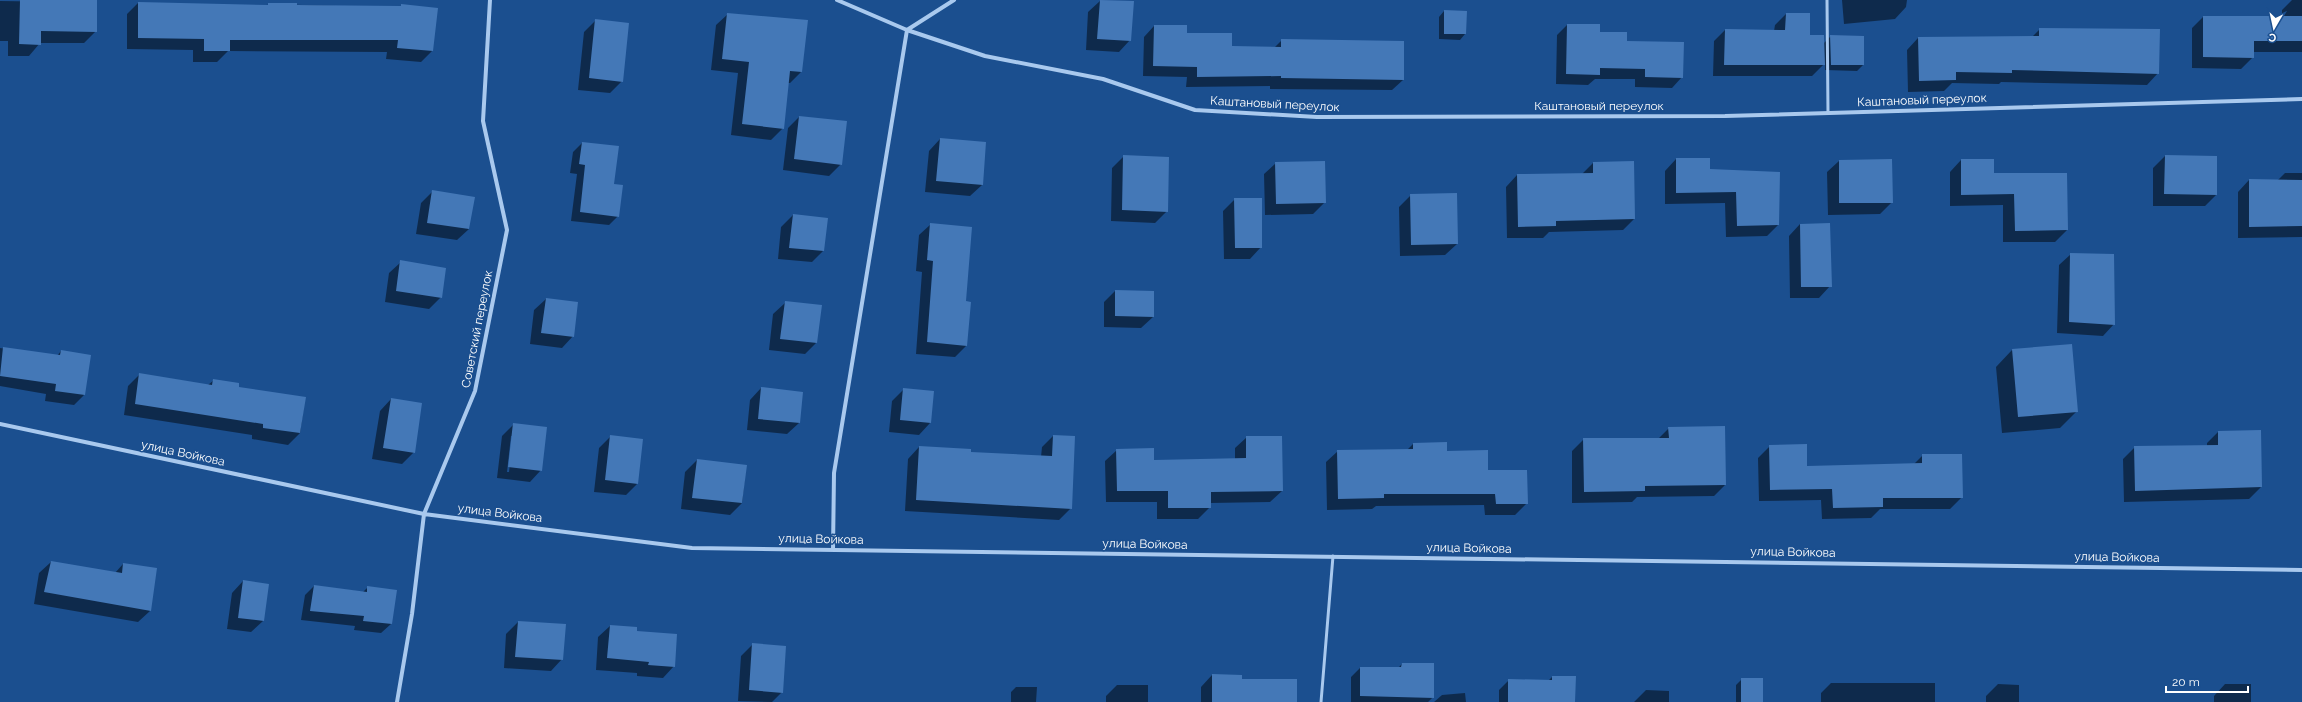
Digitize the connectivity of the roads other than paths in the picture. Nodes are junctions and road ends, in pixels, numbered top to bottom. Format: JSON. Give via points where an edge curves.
{"nodes":[{"id":1,"x":490,"y":0,"type":"edge"},
{"id":2,"x":837,"y":0,"type":"edge"},
{"id":3,"x":954,"y":0,"type":"edge"},
{"id":4,"x":1827,"y":0,"type":"edge"},
{"id":5,"x":907,"y":30,"type":"junction"},
{"id":6,"x":2302,"y":99,"type":"edge"},
{"id":7,"x":1828,"y":113,"type":"junction"},
{"id":8,"x":0,"y":424,"type":"edge"},
{"id":9,"x":424,"y":514,"type":"junction"},
{"id":10,"x":833,"y":550,"type":"junction"},
{"id":11,"x":1333,"y":556,"type":"junction"},
{"id":12,"x":2302,"y":570,"type":"edge"},
{"id":13,"x":397,"y":702,"type":"edge"},
{"id":14,"x":1321,"y":702,"type":"edge"}],
"edges":[{"from":1,"to":9,"type":"street","name":"Советский переулок","via":[[483,121],[507,230],[476,392]]},
{"from":2,"to":5,"type":"street","name":"Каштановый переулок"},
{"from":3,"to":5,"type":"street"},
{"from":4,"to":7,"type":"lane"},
{"from":5,"to":7,"type":"street","name":"Каштановый переулок","via":[[985,56],[1103,80],[1196,110],[1317,117],[1726,116]]},
{"from":5,"to":10,"type":"street","via":[[834,473]]},
{"from":6,"to":7,"type":"street","name":"Каштановый переулок"},
{"from":8,"to":9,"type":"street","name":"улица Войкова"},
{"from":9,"to":10,"type":"street","name":"улица Войкова","via":[[692,548]]},
{"from":9,"to":13,"type":"street","name":"Советский переулок","via":[[412,614]]},
{"from":10,"to":11,"type":"street","name":"улица Войкова"},
{"from":11,"to":12,"type":"street","name":"улица Войкова"},
{"from":11,"to":14,"type":"lane"}]}
